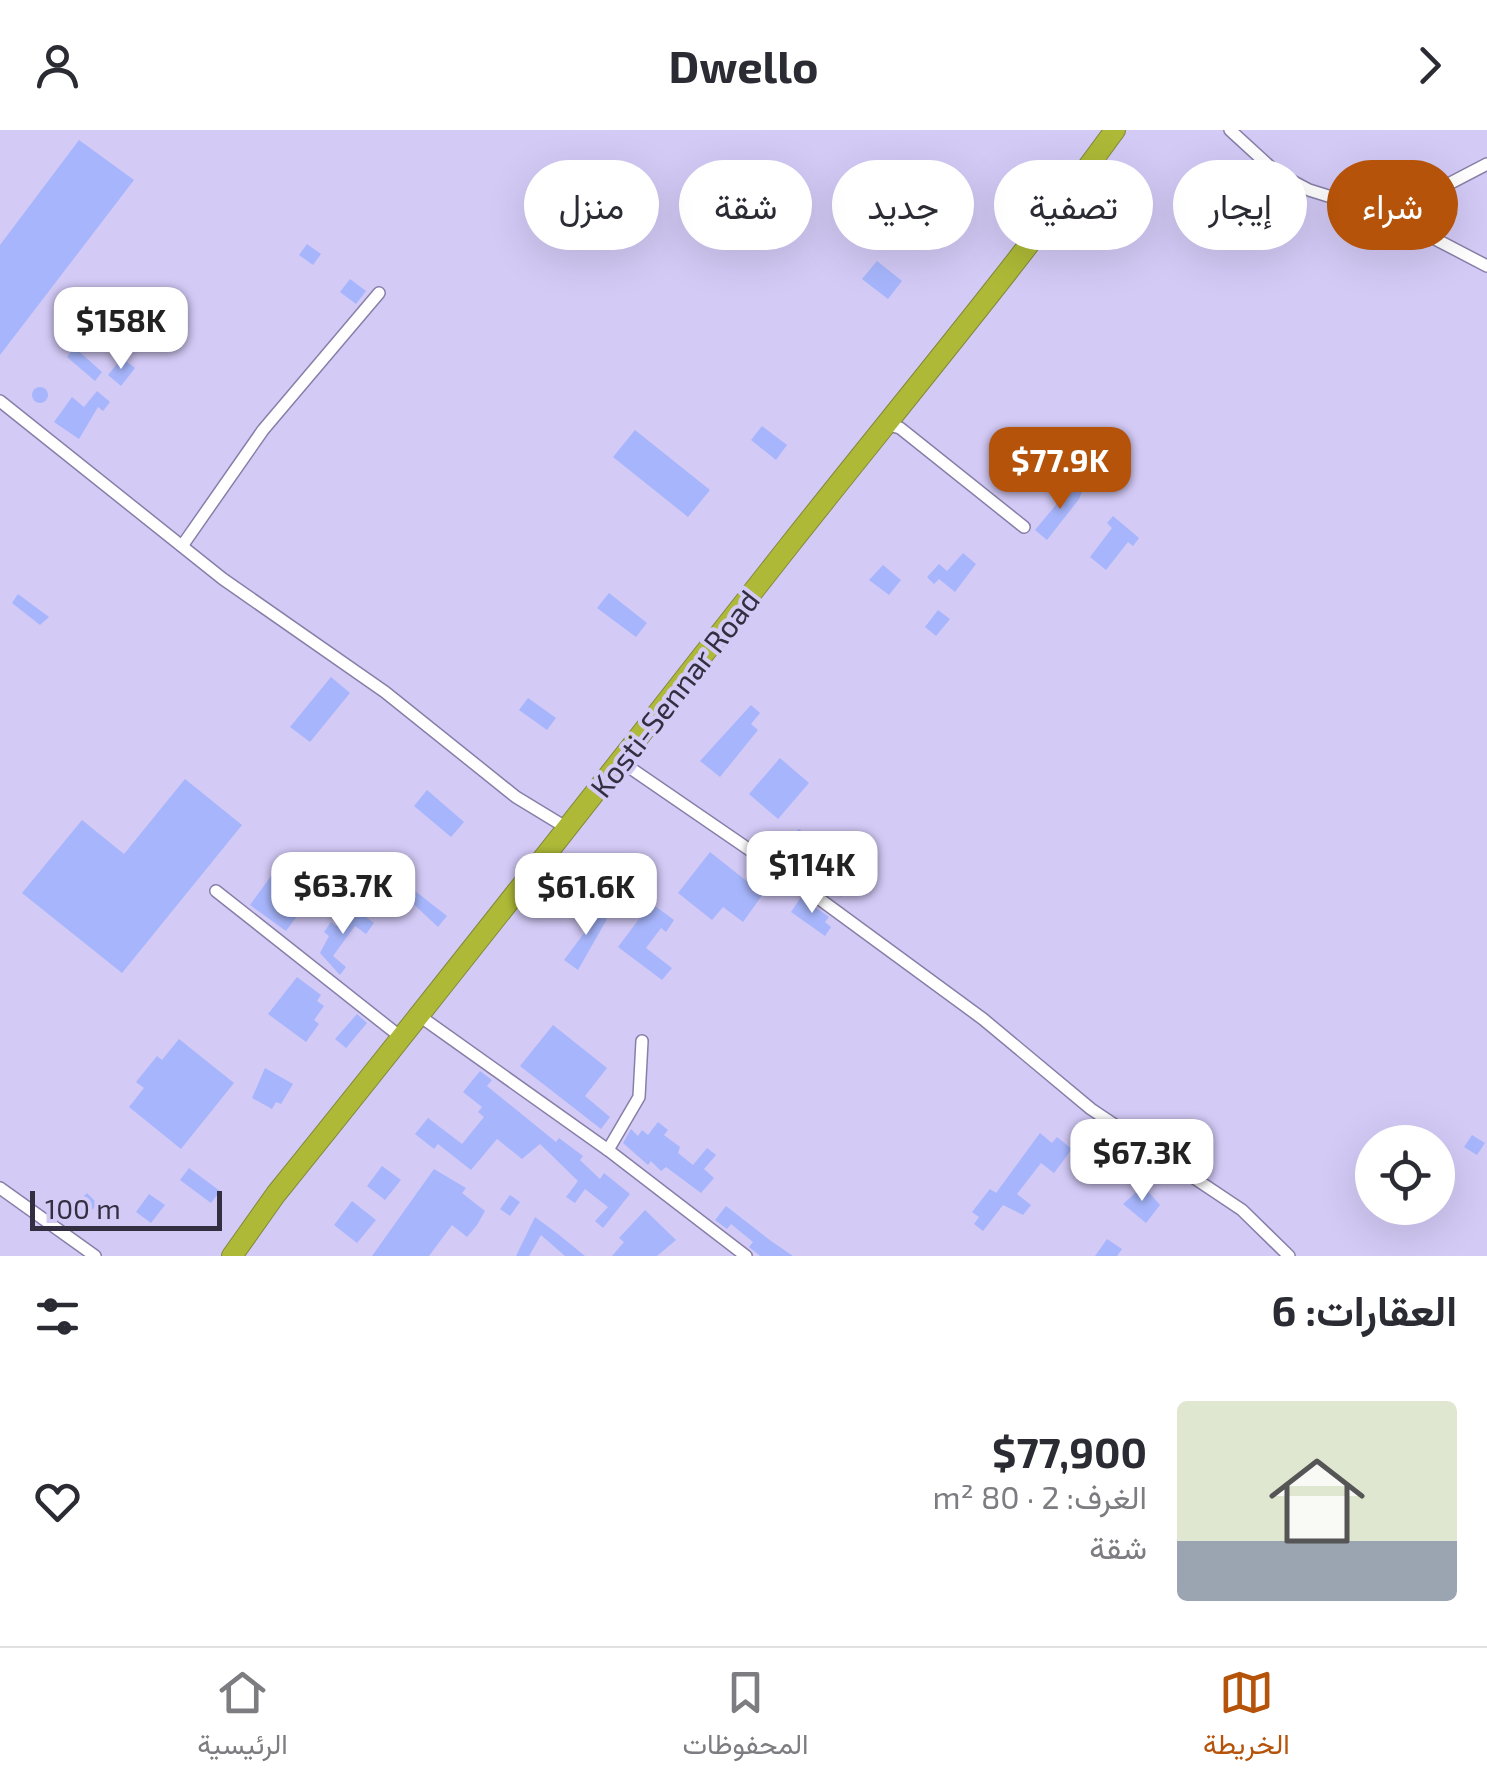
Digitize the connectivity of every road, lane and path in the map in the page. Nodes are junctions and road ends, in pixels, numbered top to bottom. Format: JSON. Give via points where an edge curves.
{"nodes":[{"id":1,"x":1115,"y":130,"type":"edge"},
{"id":2,"x":1230,"y":130,"type":"edge"},
{"id":3,"x":1487,"y":164,"type":"edge"},
{"id":4,"x":1458,"y":179,"type":"edge"},
{"id":5,"x":1327,"y":196,"type":"edge"},
{"id":6,"x":1456,"y":250,"type":"edge"},
{"id":7,"x":1487,"y":266,"type":"edge"},
{"id":8,"x":379,"y":293,"type":"dead end"},
{"id":9,"x":0,"y":401,"type":"edge"},
{"id":10,"x":886,"y":424,"type":"junction"},
{"id":11,"x":1024,"y":527,"type":"dead end"},
{"id":12,"x":182,"y":546,"type":"junction"},
{"id":13,"x":622,"y":763,"type":"junction"},
{"id":14,"x":567,"y":828,"type":"junction"},
{"id":15,"x":216,"y":891,"type":"dead end"},
{"id":16,"x":421,"y":1017,"type":"junction"},
{"id":17,"x":402,"y":1038,"type":"junction"},
{"id":18,"x":642,"y":1041,"type":"dead end"},
{"id":19,"x":608,"y":1150,"type":"junction"},
{"id":20,"x":0,"y":1188,"type":"edge"},
{"id":21,"x":95,"y":1256,"type":"edge"},
{"id":22,"x":232,"y":1256,"type":"edge"},
{"id":23,"x":746,"y":1256,"type":"edge"},
{"id":24,"x":1289,"y":1256,"type":"edge"}],
"edges":[{"from":1,"to":10,"type":"highway","name":"Kosti-Sennar Road","via":[[1024,256]]},
{"from":2,"to":5,"type":"street","via":[[1276,173]]},
{"from":3,"to":4,"type":"street"},
{"from":6,"to":7,"type":"street"},
{"from":8,"to":12,"type":"street","via":[[263,430]]},
{"from":9,"to":12,"type":"street"},
{"from":10,"to":11,"type":"street","via":[[900,428]]},
{"from":10,"to":13,"type":"highway","name":"Kosti-Sennar Road"},
{"from":12,"to":14,"type":"street","via":[[385,692],[464,759]]},
{"from":13,"to":14,"type":"highway","name":"Kosti-Sennar Road"},
{"from":13,"to":24,"type":"street","via":[[905,961],[1091,1109],[1242,1210]]},
{"from":14,"to":16,"type":"highway","name":"Kosti-Sennar Road"},
{"from":15,"to":17,"type":"street"},
{"from":16,"to":17,"type":"highway","name":"Kosti-Sennar Road"},
{"from":16,"to":19,"type":"street"},
{"from":17,"to":22,"type":"highway","name":"Kosti-Sennar Road"},
{"from":18,"to":19,"type":"street","via":[[639,1097]]},
{"from":19,"to":23,"type":"street"},
{"from":20,"to":21,"type":"street"}]}
